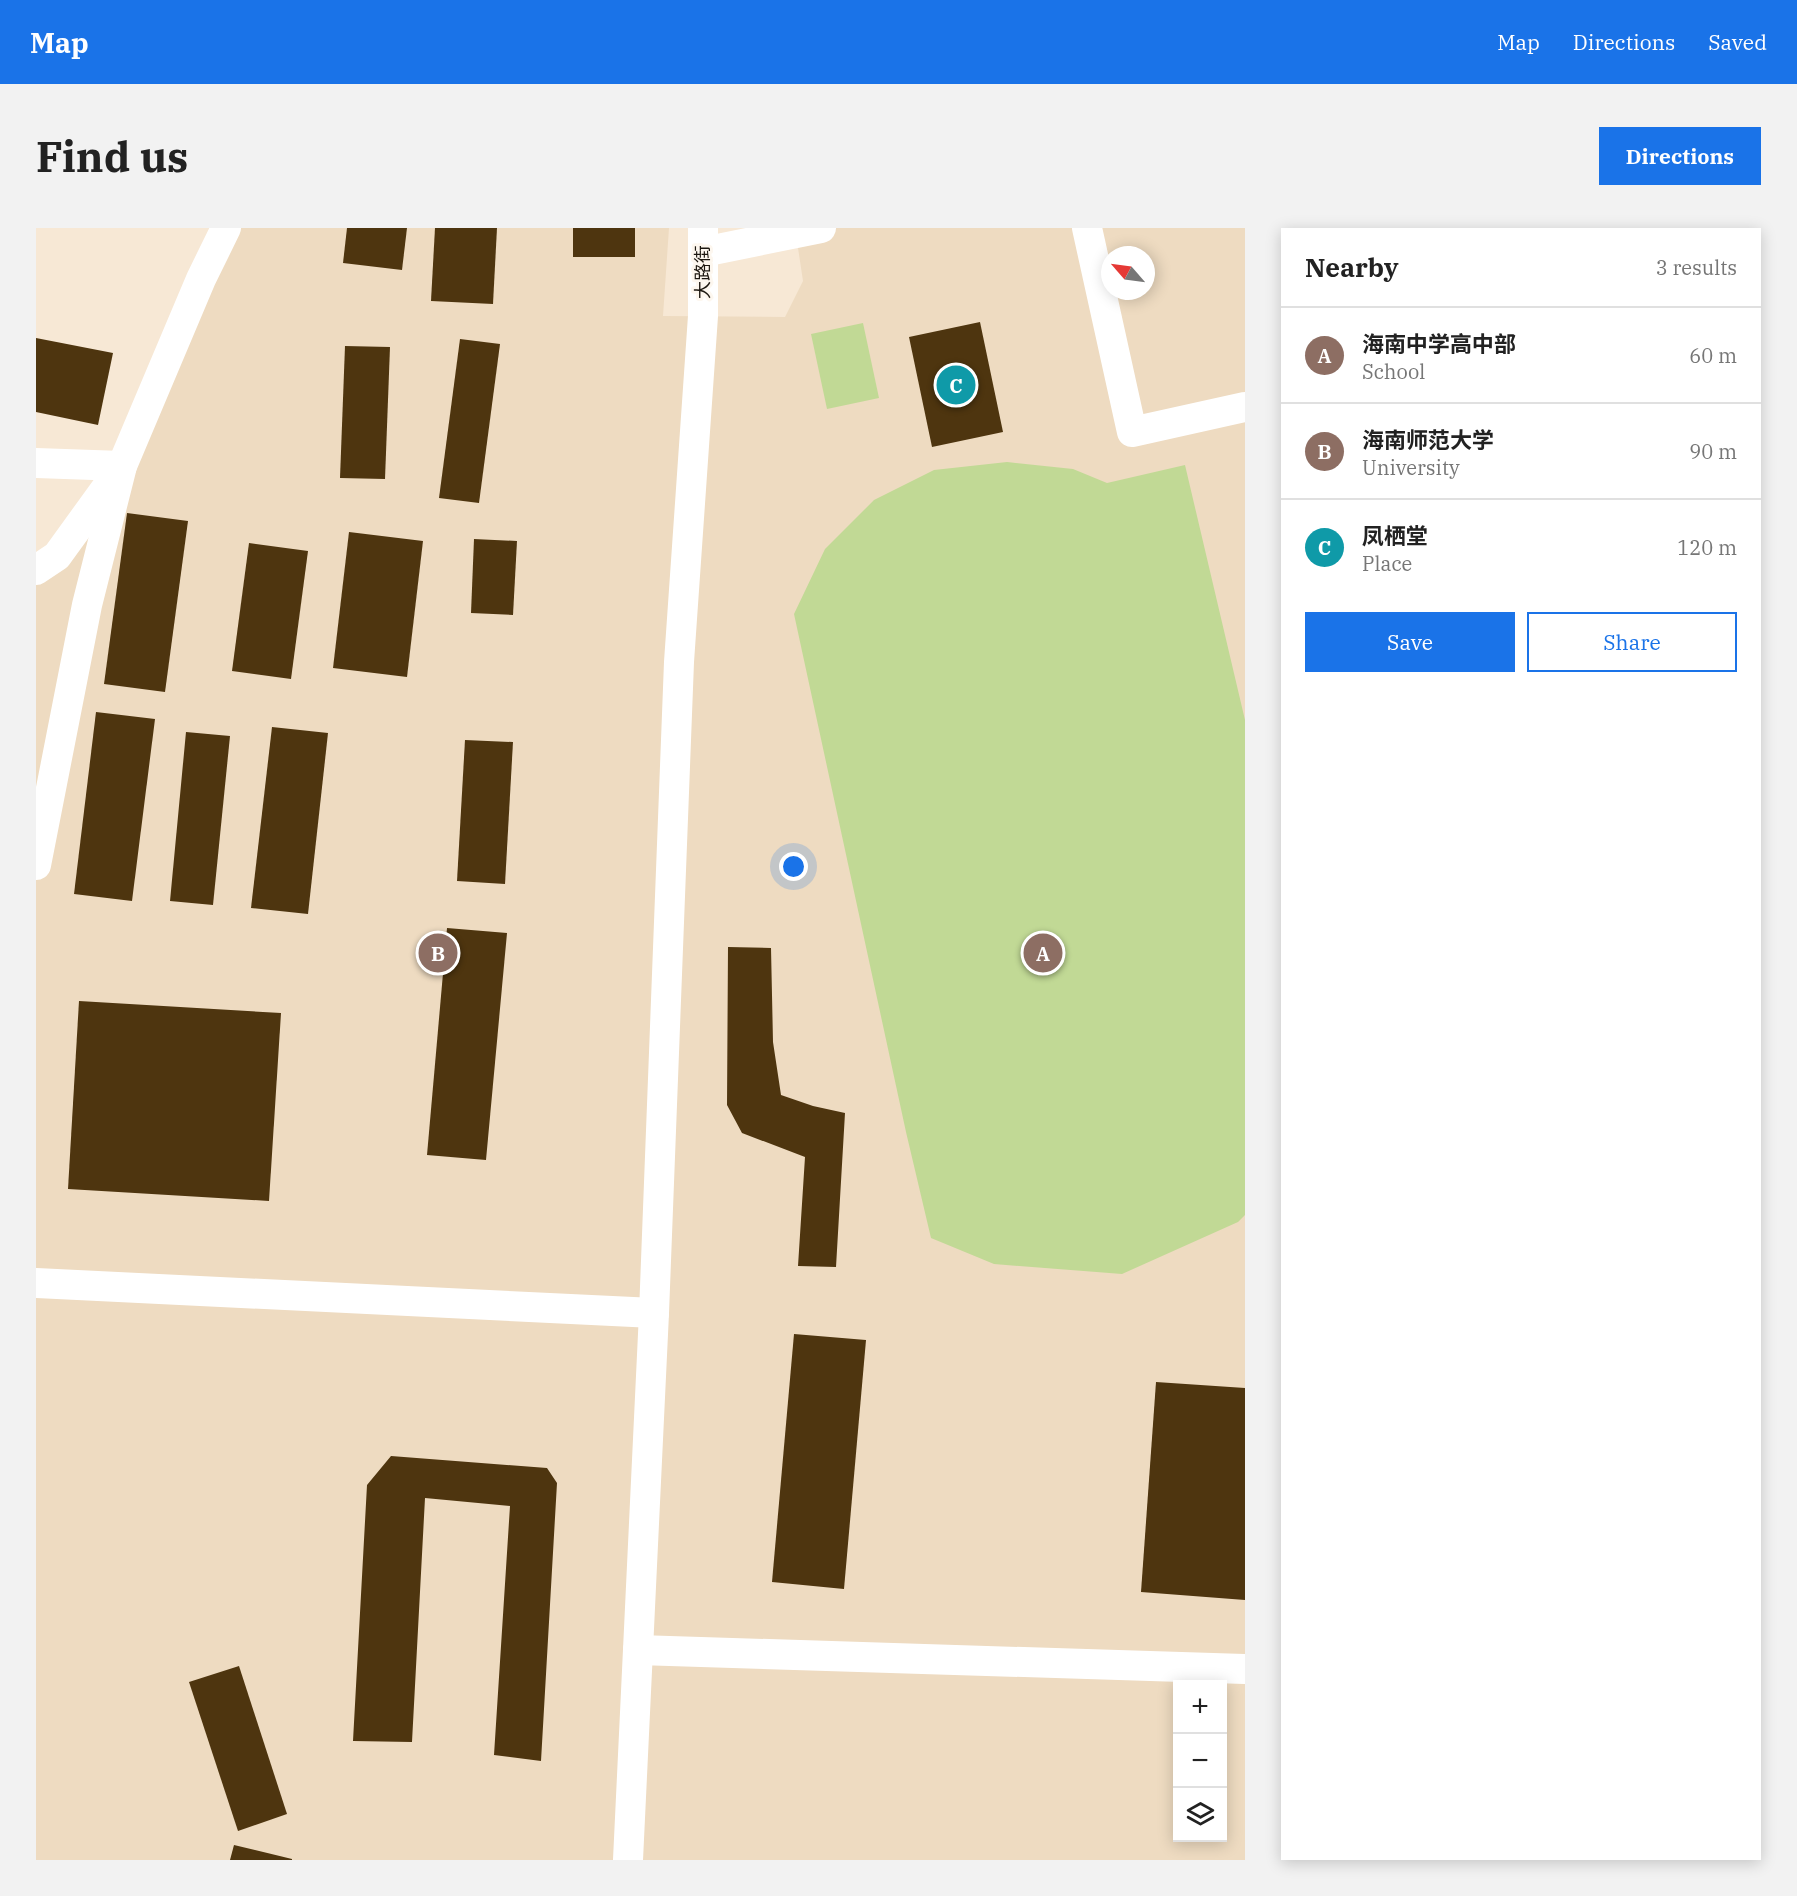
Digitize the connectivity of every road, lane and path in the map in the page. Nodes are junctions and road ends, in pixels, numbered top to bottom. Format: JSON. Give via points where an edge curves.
{"nodes":[{"id":1,"x":226,"y":228,"type":"edge"},
{"id":2,"x":821,"y":228,"type":"edge"},
{"id":3,"x":1087,"y":228,"type":"edge"},
{"id":4,"x":703,"y":240,"type":"edge"},
{"id":5,"x":1245,"y":407,"type":"edge"},
{"id":6,"x":36,"y":463,"type":"edge"},
{"id":7,"x":122,"y":466,"type":"junction"},
{"id":8,"x":36,"y":570,"type":"edge"},
{"id":9,"x":36,"y":865,"type":"edge"},
{"id":10,"x":36,"y":1282,"type":"edge"},
{"id":11,"x":654,"y":1313,"type":"junction"},
{"id":12,"x":638,"y":1650,"type":"junction"},
{"id":13,"x":1245,"y":1669,"type":"edge"},
{"id":14,"x":628,"y":1860,"type":"edge"}],
"edges":[{"from":1,"to":7,"type":"street"},
{"from":2,"to":4,"type":"street"},
{"from":3,"to":5,"type":"street","via":[[1132,432]]},
{"from":4,"to":11,"type":"street","name":"大路街","via":[[703,316],[679,674]]},
{"from":6,"to":7,"type":"street"},
{"from":7,"to":8,"type":"street","via":[[57,556]]},
{"from":7,"to":9,"type":"street","via":[[87,604]]},
{"from":10,"to":11,"type":"street"},
{"from":11,"to":12,"type":"street","name":"大路街"},
{"from":12,"to":13,"type":"street"},
{"from":12,"to":14,"type":"street","name":"大路街"}]}
